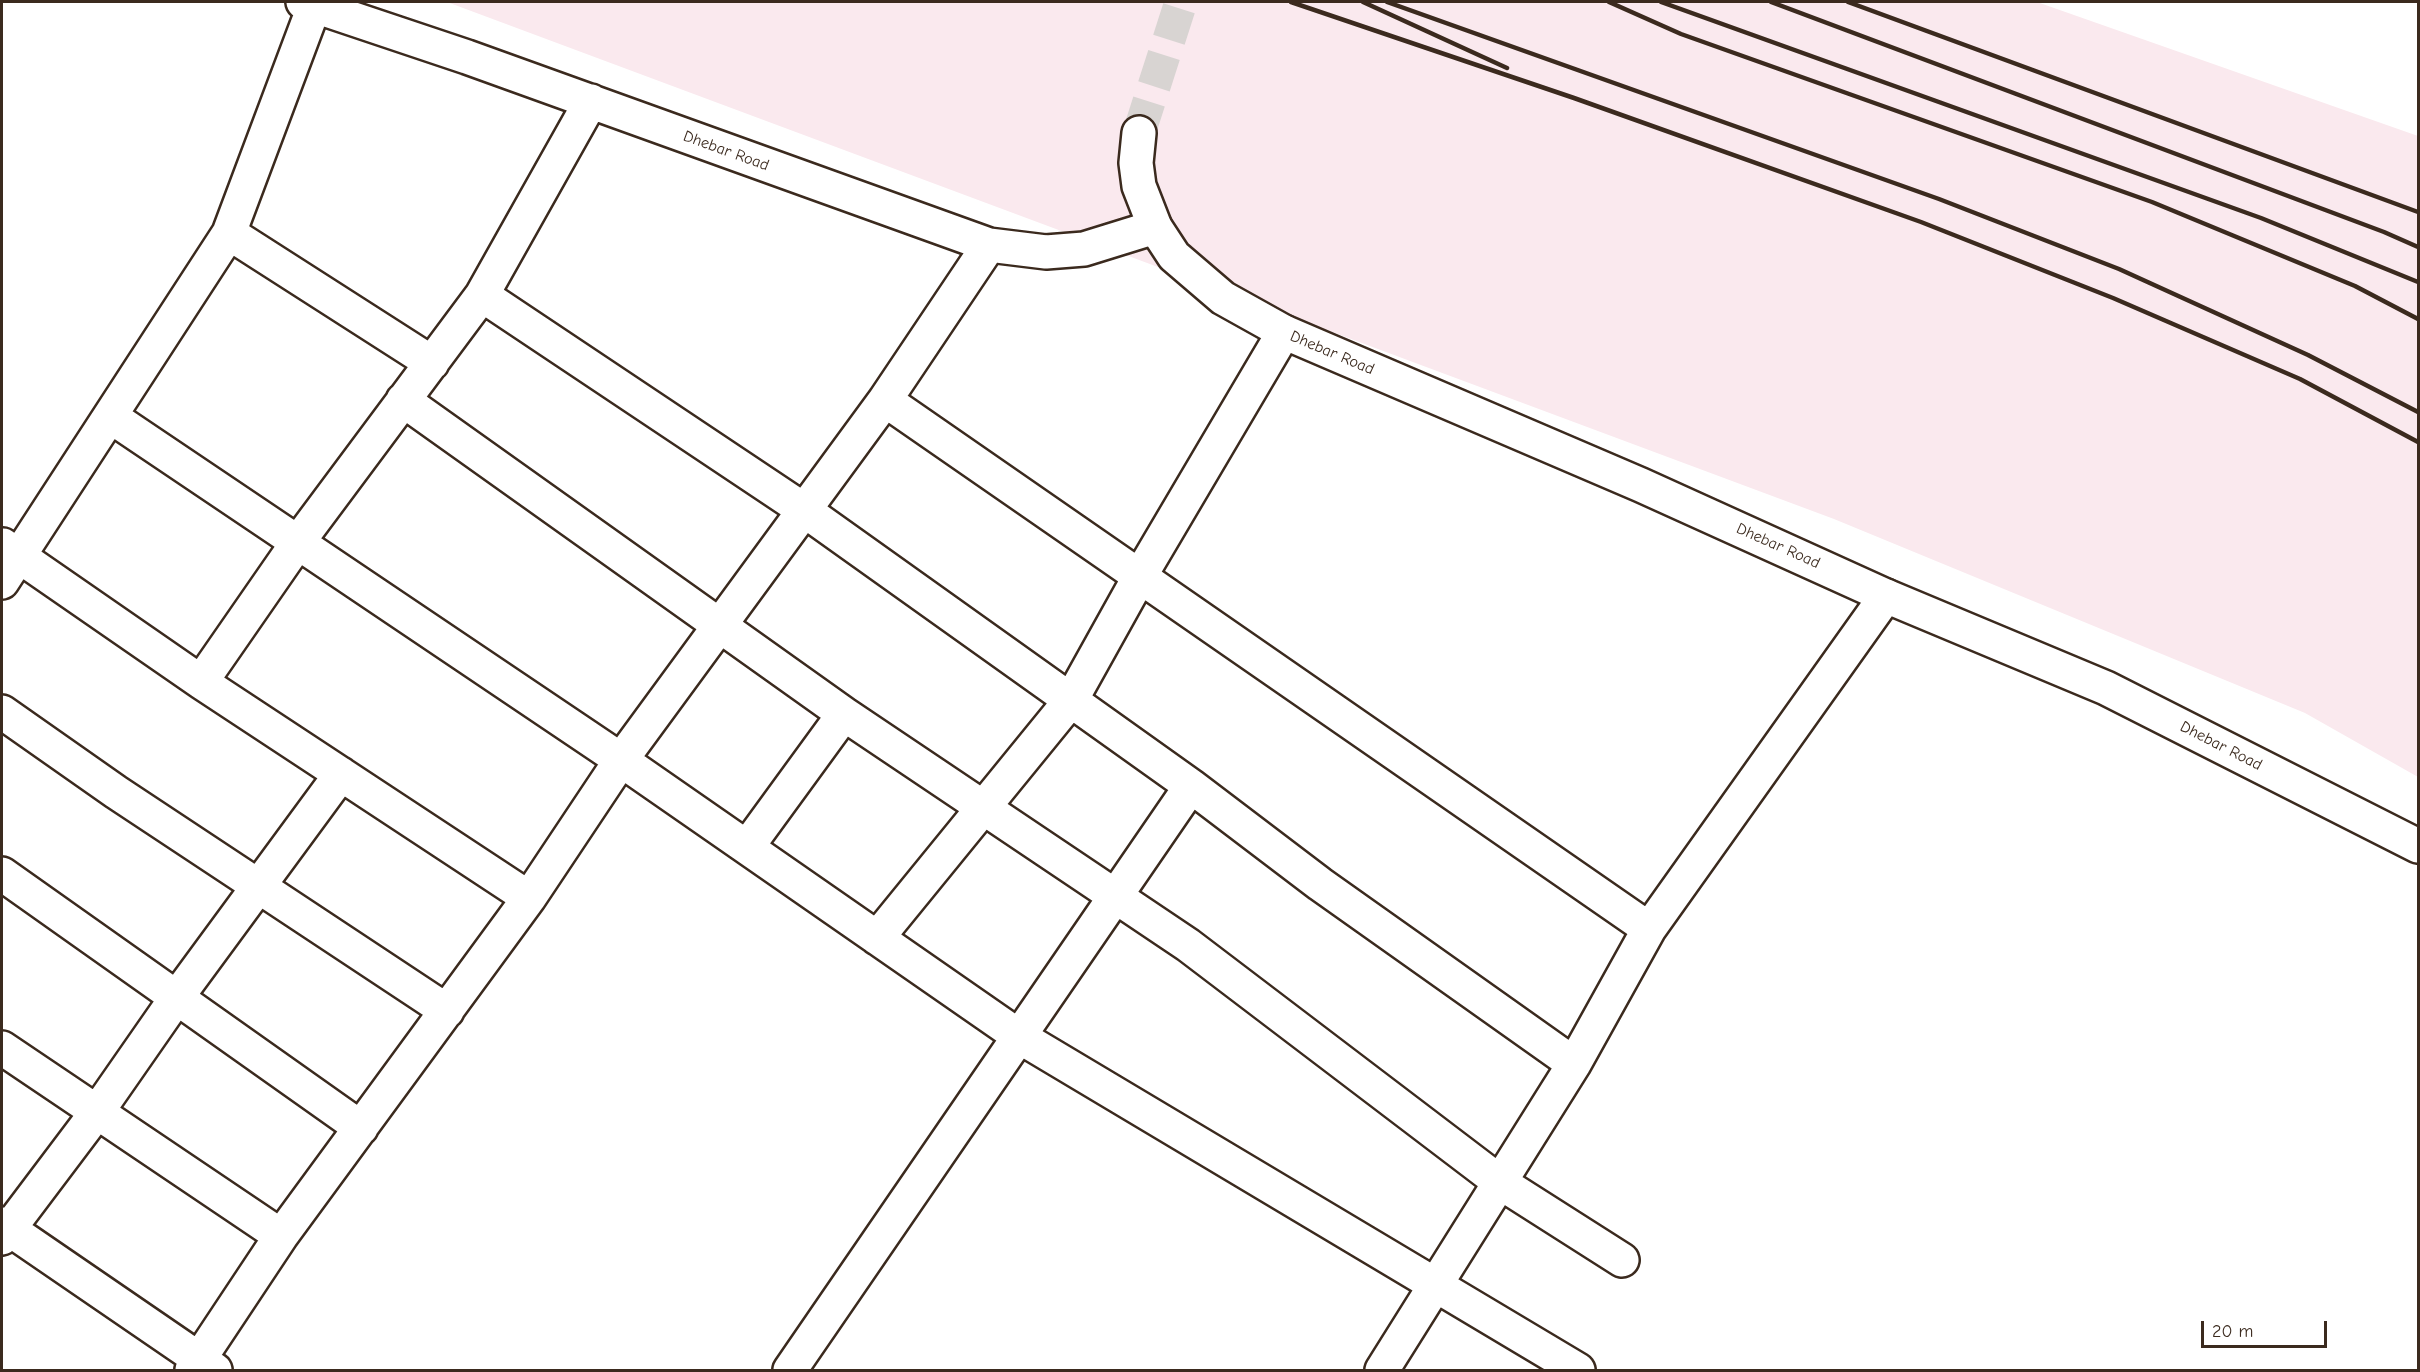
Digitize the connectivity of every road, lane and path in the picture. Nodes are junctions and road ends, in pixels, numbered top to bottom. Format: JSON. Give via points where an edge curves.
{"nodes":[{"id":1,"x":309,"y":3,"type":"edge"},
{"id":2,"x":591,"y":101,"type":"junction"},
{"id":3,"x":1139,"y":133,"type":"tunnel mouth"},
{"id":4,"x":1155,"y":226,"type":"junction"},
{"id":5,"x":228,"y":233,"type":"junction"},
{"id":6,"x":989,"y":245,"type":"junction"},
{"id":7,"x":482,"y":295,"type":"junction"},
{"id":8,"x":1284,"y":332,"type":"junction"},
{"id":9,"x":432,"y":363,"type":"junction"},
{"id":10,"x":403,"y":400,"type":"junction"},
{"id":11,"x":885,"y":400,"type":"junction"},
{"id":12,"x":110,"y":416,"type":"junction"},
{"id":13,"x":804,"y":510,"type":"junction"},
{"id":14,"x":298,"y":542,"type":"junction"},
{"id":15,"x":7,"y":561,"type":"edge"},
{"id":16,"x":1140,"y":576,"type":"junction"},
{"id":17,"x":1886,"y":596,"type":"junction"},
{"id":18,"x":720,"y":627,"type":"junction"},
{"id":19,"x":201,"y":682,"type":"junction"},
{"id":20,"x":1071,"y":700,"type":"junction"},
{"id":21,"x":2,"y":712,"type":"edge"},
{"id":22,"x":844,"y":714,"type":"junction"},
{"id":23,"x":621,"y":760,"type":"junction"},
{"id":24,"x":341,"y":774,"type":"junction"},
{"id":25,"x":1191,"y":786,"type":"junction"},
{"id":26,"x":985,"y":807,"type":"junction"},
{"id":27,"x":2418,"y":846,"type":"edge"},
{"id":28,"x":747,"y":848,"type":"junction"},
{"id":29,"x":2,"y":874,"type":"edge"},
{"id":30,"x":259,"y":887,"type":"junction"},
{"id":31,"x":1115,"y":896,"type":"junction"},
{"id":32,"x":529,"y":898,"type":"junction"},
{"id":33,"x":1649,"y":929,"type":"junction"},
{"id":34,"x":877,"y":938,"type":"junction"},
{"id":35,"x":177,"y":997,"type":"junction"},
{"id":36,"x":447,"y":1011,"type":"junction"},
{"id":37,"x":1020,"y":1037,"type":"junction"},
{"id":38,"x":2,"y":1048,"type":"edge"},
{"id":39,"x":1574,"y":1064,"type":"junction"},
{"id":40,"x":97,"y":1112,"type":"junction"},
{"id":41,"x":361,"y":1128,"type":"junction"},
{"id":42,"x":1501,"y":1183,"type":"junction"},
{"id":43,"x":4,"y":1230,"type":"edge"},
{"id":44,"x":281,"y":1236,"type":"junction"},
{"id":45,"x":1622,"y":1260,"type":"dead end"},
{"id":46,"x":1434,"y":1285,"type":"junction"},
{"id":47,"x":202,"y":1367,"type":"edge"},
{"id":48,"x":790,"y":1371,"type":"edge"},
{"id":49,"x":1382,"y":1371,"type":"edge"},
{"id":50,"x":1578,"y":1371,"type":"edge"}],
"edges":[{"from":1,"to":2,"type":"street","name":"Dhebar Road"},
{"from":1,"to":5,"type":"street"},
{"from":2,"to":6,"type":"street","name":"Dhebar Road"},
{"from":2,"to":7,"type":"street"},
{"from":3,"to":4,"type":"street","name":"Dhebar Road","via":[[1139,186]]},
{"from":4,"to":6,"type":"street","name":"Dhebar Road","via":[[1084,249],[1046,252]]},
{"from":4,"to":8,"type":"street","name":"Dhebar Road","via":[[1174,256],[1223,298]]},
{"from":5,"to":9,"type":"street"},
{"from":5,"to":12,"type":"street"},
{"from":6,"to":11,"type":"street"},
{"from":7,"to":9,"type":"street"},
{"from":7,"to":13,"type":"street"},
{"from":8,"to":16,"type":"street"},
{"from":8,"to":17,"type":"street","name":"Dhebar Road","via":[[1641,484]]},
{"from":9,"to":10,"type":"street"},
{"from":10,"to":14,"type":"street"},
{"from":10,"to":18,"type":"street"},
{"from":11,"to":13,"type":"street"},
{"from":11,"to":16,"type":"street"},
{"from":12,"to":14,"type":"street"},
{"from":12,"to":15,"type":"street"},
{"from":13,"to":18,"type":"street"},
{"from":13,"to":20,"type":"street"},
{"from":14,"to":19,"type":"street"},
{"from":14,"to":23,"type":"street"},
{"from":15,"to":19,"type":"street"},
{"from":16,"to":20,"type":"street"},
{"from":16,"to":33,"type":"street"},
{"from":17,"to":27,"type":"street","name":"Dhebar Road","via":[[2106,688]]},
{"from":17,"to":33,"type":"street"},
{"from":18,"to":22,"type":"street"},
{"from":18,"to":23,"type":"street"},
{"from":19,"to":24,"type":"street"},
{"from":20,"to":25,"type":"street"},
{"from":20,"to":26,"type":"street"},
{"from":21,"to":30,"type":"street"},
{"from":22,"to":26,"type":"street"},
{"from":22,"to":28,"type":"street"},
{"from":23,"to":28,"type":"street"},
{"from":23,"to":32,"type":"street"},
{"from":24,"to":30,"type":"street"},
{"from":24,"to":32,"type":"street"},
{"from":25,"to":31,"type":"street"},
{"from":25,"to":39,"type":"street","via":[[1320,884]]},
{"from":26,"to":31,"type":"street"},
{"from":26,"to":34,"type":"street"},
{"from":28,"to":34,"type":"street"},
{"from":29,"to":35,"type":"street"},
{"from":30,"to":35,"type":"street"},
{"from":30,"to":36,"type":"street"},
{"from":31,"to":37,"type":"street"},
{"from":31,"to":42,"type":"street","via":[[1188,945]]},
{"from":32,"to":36,"type":"street"},
{"from":33,"to":39,"type":"street"},
{"from":34,"to":37,"type":"street"},
{"from":35,"to":40,"type":"street"},
{"from":35,"to":41,"type":"street"},
{"from":36,"to":41,"type":"street"},
{"from":37,"to":46,"type":"street"},
{"from":37,"to":48,"type":"street"},
{"from":38,"to":40,"type":"street"},
{"from":39,"to":42,"type":"street"},
{"from":40,"to":43,"type":"street"},
{"from":40,"to":44,"type":"street"},
{"from":41,"to":44,"type":"street"},
{"from":42,"to":45,"type":"street"},
{"from":42,"to":46,"type":"street"},
{"from":43,"to":47,"type":"street"},
{"from":44,"to":47,"type":"street"},
{"from":46,"to":49,"type":"street"},
{"from":46,"to":50,"type":"street"}]}
